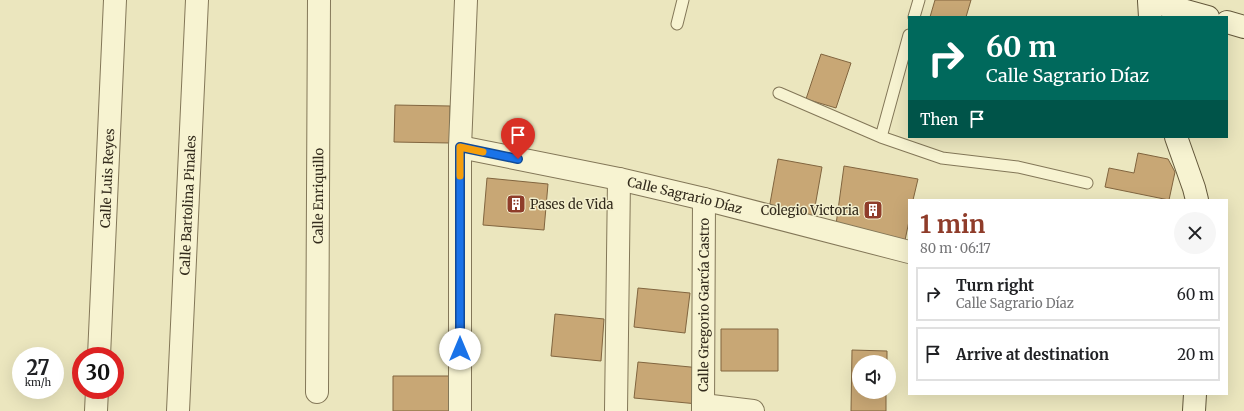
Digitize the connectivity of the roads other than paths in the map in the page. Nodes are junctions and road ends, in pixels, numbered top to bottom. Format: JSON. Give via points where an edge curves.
{"nodes":[{"id":1,"x":115,"y":0,"type":"edge"},
{"id":2,"x":197,"y":0,"type":"edge"},
{"id":3,"x":319,"y":0,"type":"edge"},
{"id":4,"x":466,"y":0,"type":"edge"},
{"id":5,"x":684,"y":0,"type":"edge"},
{"id":6,"x":919,"y":0,"type":"edge"},
{"id":7,"x":1148,"y":4,"type":"edge"},
{"id":8,"x":914,"y":16,"type":"edge"},
{"id":9,"x":1203,"y":16,"type":"edge"},
{"id":10,"x":1228,"y":22,"type":"edge"},
{"id":11,"x":676,"y":24,"type":"dead end"},
{"id":12,"x":1244,"y":27,"type":"edge"},
{"id":13,"x":908,"y":39,"type":"edge"},
{"id":14,"x":779,"y":93,"type":"dead end"},
{"id":15,"x":881,"y":137,"type":"junction"},
{"id":16,"x":1176,"y":138,"type":"edge"},
{"id":17,"x":460,"y":147,"type":"junction"},
{"id":18,"x":619,"y":179,"type":"junction"},
{"id":19,"x":1087,"y":183,"type":"dead end"},
{"id":20,"x":704,"y":199,"type":"junction"},
{"id":21,"x":1197,"y":199,"type":"edge"},
{"id":22,"x":908,"y":252,"type":"edge"},
{"id":23,"x":99,"y":347,"type":"edge"},
{"id":24,"x":317,"y":392,"type":"dead end"},
{"id":25,"x":1195,"y":395,"type":"edge"},
{"id":26,"x":97,"y":399,"type":"edge"},
{"id":27,"x":703,"y":408,"type":"edge"},
{"id":28,"x":96,"y":411,"type":"edge"},
{"id":29,"x":178,"y":411,"type":"edge"},
{"id":30,"x":460,"y":411,"type":"edge"},
{"id":31,"x":616,"y":411,"type":"edge"},
{"id":32,"x":753,"y":411,"type":"edge"},
{"id":33,"x":1194,"y":411,"type":"edge"}],
"edges":[{"from":1,"to":23,"type":"street","name":"Calle Luis Reyes"},
{"from":2,"to":29,"type":"street","name":"Calle Bartolina Pinales"},
{"from":3,"to":24,"type":"street","name":"Calle Enriquillo"},
{"from":4,"to":17,"type":"street"},
{"from":5,"to":11,"type":"lane"},
{"from":6,"to":8,"type":"lane"},
{"from":7,"to":9,"type":"street"},
{"from":10,"to":12,"type":"street"},
{"from":13,"to":15,"type":"lane"},
{"from":14,"to":15,"type":"lane"},
{"from":15,"to":19,"type":"lane","via":[[942,158],[1018,167]]},
{"from":16,"to":21,"type":"street"},
{"from":17,"to":18,"type":"street","name":"Calle Sagrario Díaz"},
{"from":17,"to":30,"type":"street"},
{"from":18,"to":20,"type":"street","name":"Calle Sagrario Díaz"},
{"from":18,"to":31,"type":"street"},
{"from":20,"to":22,"type":"street","name":"Calle Sagrario Díaz"},
{"from":20,"to":27,"type":"street","name":"Calle Gregorio García Castro"},
{"from":25,"to":33,"type":"street"},
{"from":26,"to":28,"type":"street"},
{"from":27,"to":32,"type":"street"}]}
